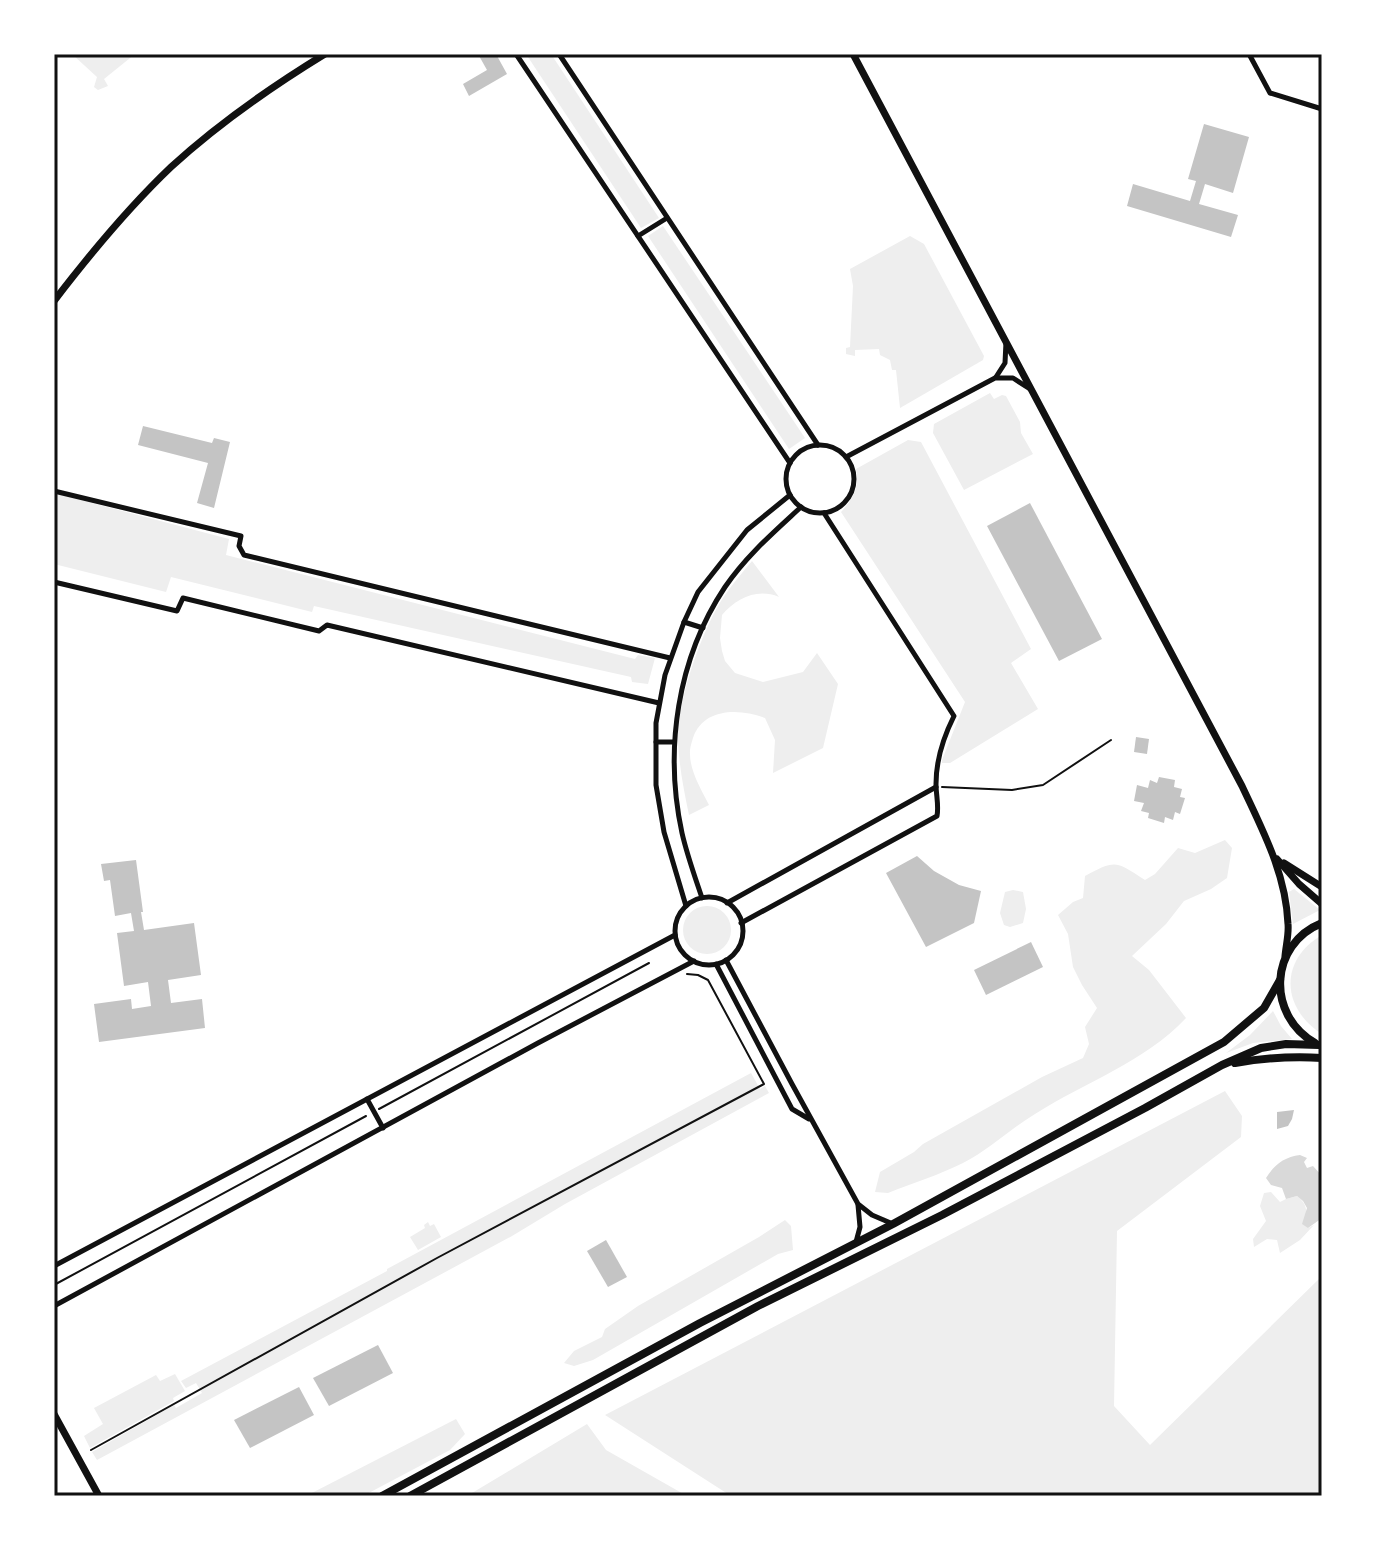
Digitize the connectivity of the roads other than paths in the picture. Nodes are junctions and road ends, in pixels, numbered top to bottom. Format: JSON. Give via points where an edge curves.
{"nodes":[{"id":1,"x":325,"y":54,"type":"edge"},
{"id":2,"x":516,"y":54,"type":"edge"},
{"id":3,"x":559,"y":54,"type":"edge"},
{"id":4,"x":853,"y":54,"type":"edge"},
{"id":5,"x":1249,"y":54,"type":"edge"},
{"id":6,"x":1322,"y":109,"type":"edge"},
{"id":7,"x":667,"y":218,"type":"junction"},
{"id":8,"x":638,"y":236,"type":"junction"},
{"id":9,"x":54,"y":301,"type":"edge"},
{"id":10,"x":1006,"y":342,"type":"junction"},
{"id":11,"x":995,"y":378,"type":"junction"},
{"id":12,"x":1032,"y":389,"type":"junction"},
{"id":13,"x":818,"y":445,"type":"junction"},
{"id":14,"x":846,"y":457,"type":"junction"},
{"id":15,"x":790,"y":463,"type":"junction"},
{"id":16,"x":54,"y":491,"type":"edge"},
{"id":17,"x":790,"y":495,"type":"junction"},
{"id":18,"x":801,"y":507,"type":"junction"},
{"id":19,"x":824,"y":513,"type":"junction"},
{"id":20,"x":54,"y":582,"type":"edge"},
{"id":21,"x":684,"y":622,"type":"junction"},
{"id":22,"x":703,"y":628,"type":"junction"},
{"id":23,"x":670,"y":658,"type":"junction"},
{"id":24,"x":659,"y":703,"type":"junction"},
{"id":25,"x":656,"y":742,"type":"junction"},
{"id":26,"x":674,"y":742,"type":"junction"},
{"id":27,"x":936,"y":787,"type":"junction"},
{"id":28,"x":1275,"y":857,"type":"junction"},
{"id":29,"x":1322,"y":887,"type":"edge"},
{"id":30,"x":702,"y":898,"type":"junction"},
{"id":31,"x":727,"y":903,"type":"junction"},
{"id":32,"x":1322,"y":904,"type":"edge"},
{"id":33,"x":686,"y":906,"type":"junction"},
{"id":34,"x":741,"y":923,"type":"junction"},
{"id":35,"x":1322,"y":923,"type":"edge"},
{"id":36,"x":675,"y":935,"type":"junction"},
{"id":37,"x":1285,"y":958,"type":"junction"},
{"id":38,"x":726,"y":960,"type":"junction"},
{"id":39,"x":694,"y":961,"type":"junction"},
{"id":40,"x":716,"y":964,"type":"junction"},
{"id":41,"x":1280,"y":980,"type":"junction"},
{"id":42,"x":1321,"y":1045,"type":"edge"},
{"id":43,"x":1322,"y":1058,"type":"edge"},
{"id":44,"x":1222,"y":1065,"type":"junction"},
{"id":45,"x":792,"y":1084,"type":"junction"},
{"id":46,"x":782,"y":1088,"type":"junction"},
{"id":47,"x":367,"y":1099,"type":"junction"},
{"id":48,"x":812,"y":1121,"type":"junction"},
{"id":49,"x":383,"y":1128,"type":"junction"},
{"id":50,"x":858,"y":1204,"type":"junction"},
{"id":51,"x":893,"y":1224,"type":"junction"},
{"id":52,"x":856,"y":1244,"type":"junction"},
{"id":53,"x":54,"y":1266,"type":"edge"},
{"id":54,"x":54,"y":1306,"type":"edge"},
{"id":55,"x":54,"y":1414,"type":"edge"},
{"id":56,"x":99,"y":1496,"type":"edge"},
{"id":57,"x":382,"y":1496,"type":"edge"},
{"id":58,"x":410,"y":1496,"type":"edge"}],
"edges":[{"from":1,"to":9,"type":"main road","via":[[206,136],[93,250]]},
{"from":2,"to":8,"type":"street"},
{"from":3,"to":7,"type":"street"},
{"from":4,"to":10,"type":"main road"},
{"from":5,"to":6,"type":"street","via":[[1270,93]]},
{"from":7,"to":8,"type":"street"},
{"from":7,"to":13,"type":"street"},
{"from":8,"to":15,"type":"street"},
{"from":10,"to":11,"type":"street","via":[[1005,363]]},
{"from":10,"to":12,"type":"main road"},
{"from":11,"to":12,"type":"street","via":[[1013,378]]},
{"from":11,"to":14,"type":"street"},
{"from":12,"to":28,"type":"main road"},
{"from":13,"to":14,"type":"street"},
{"from":13,"to":15,"type":"street","via":[[801,451]]},
{"from":14,"to":19,"type":"street","via":[[854,476],[850,496]]},
{"from":15,"to":17,"type":"street"},
{"from":16,"to":23,"type":"street","via":[[241,536],[244,555]]},
{"from":17,"to":18,"type":"street"},
{"from":17,"to":21,"type":"street","via":[[747,530],[698,592]]},
{"from":18,"to":19,"type":"street"},
{"from":18,"to":22,"type":"street","via":[[741,566]]},
{"from":19,"to":27,"type":"street","via":[[954,716],[940,750]]},
{"from":20,"to":24,"type":"street","via":[[177,611],[183,598],[319,631],[327,625]]},
{"from":21,"to":22,"type":"street"},
{"from":21,"to":23,"type":"street"},
{"from":22,"to":26,"type":"street","via":[[684,680]]},
{"from":23,"to":24,"type":"street"},
{"from":24,"to":25,"type":"street"},
{"from":25,"to":26,"type":"street"},
{"from":25,"to":33,"type":"street","via":[[664,832]]},
{"from":26,"to":30,"type":"street","via":[[682,835]]},
{"from":27,"to":31,"type":"street"},
{"from":27,"to":34,"type":"street","via":[[937,816]]},
{"from":28,"to":29,"type":"main road"},
{"from":28,"to":32,"type":"main road"},
{"from":28,"to":37,"type":"main road","via":[[1286,904]]},
{"from":30,"to":31,"type":"street"},
{"from":30,"to":33,"type":"street"},
{"from":31,"to":34,"type":"street"},
{"from":33,"to":36,"type":"street"},
{"from":34,"to":38,"type":"street","via":[[741,942]]},
{"from":35,"to":37,"type":"main road","via":[[1298,939]]},
{"from":36,"to":39,"type":"street","via":[[678,946]]},
{"from":36,"to":47,"type":"street"},
{"from":37,"to":41,"type":"main road"},
{"from":38,"to":40,"type":"street"},
{"from":38,"to":45,"type":"street"},
{"from":39,"to":40,"type":"street"},
{"from":39,"to":49,"type":"street"},
{"from":40,"to":46,"type":"street"},
{"from":41,"to":42,"type":"main road","via":[[1282,1003],[1292,1023]]},
{"from":41,"to":51,"type":"main road","via":[[1264,1008],[1224,1042]]},
{"from":42,"to":44,"type":"main road","via":[[1261,1048]]},
{"from":43,"to":44,"type":"main road"},
{"from":44,"to":58,"type":"main road","via":[[729,1322]]},
{"from":45,"to":46,"type":"street"},
{"from":45,"to":48,"type":"street"},
{"from":46,"to":48,"type":"street","via":[[792,1109]]},
{"from":47,"to":49,"type":"street"},
{"from":47,"to":53,"type":"street"},
{"from":48,"to":50,"type":"street"},
{"from":49,"to":54,"type":"street"},
{"from":50,"to":51,"type":"street"},
{"from":50,"to":52,"type":"street"},
{"from":51,"to":52,"type":"main road"},
{"from":52,"to":57,"type":"main road"},
{"from":55,"to":56,"type":"main road"}]}
